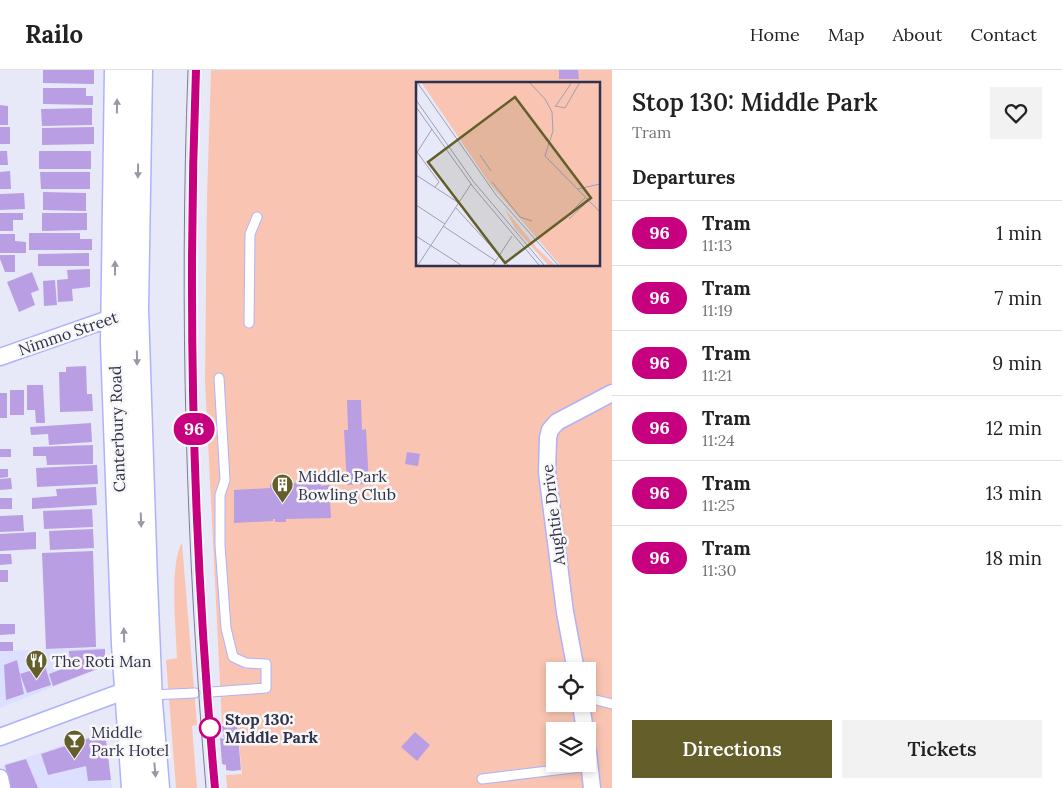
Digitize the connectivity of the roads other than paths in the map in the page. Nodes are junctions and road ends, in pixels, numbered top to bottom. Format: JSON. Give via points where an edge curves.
{"nodes":[{"id":1,"x":118,"y":70,"type":"edge"},
{"id":2,"x":139,"y":70,"type":"edge"},
{"id":3,"x":257,"y":217,"type":"dead end"},
{"id":4,"x":125,"y":313,"type":"junction"},
{"id":5,"x":249,"y":323,"type":"dead end"},
{"id":6,"x":0,"y":357,"type":"edge"},
{"id":7,"x":219,"y":378,"type":"dead end"},
{"id":8,"x":612,"y":393,"type":"edge"},
{"id":9,"x":574,"y":662,"type":"edge"},
{"id":10,"x":138,"y":692,"type":"junction"},
{"id":11,"x":211,"y":692,"type":"dead end"},
{"id":12,"x":195,"y":693,"type":"dead end"},
{"id":13,"x":596,"y":700,"type":"edge"},
{"id":14,"x":612,"y":704,"type":"edge"},
{"id":15,"x":0,"y":736,"type":"edge"},
{"id":16,"x":546,"y":767,"type":"edge"},
{"id":17,"x":590,"y":772,"type":"edge"},
{"id":18,"x":0,"y":778,"type":"edge"},
{"id":19,"x":482,"y":779,"type":"dead end"},
{"id":20,"x":2,"y":788,"type":"edge"},
{"id":21,"x":135,"y":788,"type":"edge"},
{"id":22,"x":156,"y":788,"type":"edge"},
{"id":23,"x":592,"y":788,"type":"edge"}],
"edges":[{"from":4,"to":1,"type":"main road","name":"Canterbury Road","one_way":true},
{"from":2,"to":4,"type":"main road","name":"Canterbury Road","one_way":true},
{"from":3,"to":5,"type":"lane","via":[[250,234]]},
{"from":4,"to":6,"type":"street","name":"Nimmo Street"},
{"from":4,"to":10,"type":"main road","name":"Canterbury Road"},
{"from":7,"to":11,"type":"lane","via":[[224,480],[220,495],[220,545],[226,628],[233,657],[246,663],[266,664],[266,688]]},
{"from":8,"to":9,"type":"street","name":"Aughtie Drive","via":[[557,422],[550,430],[547,442],[548,485]]},
{"from":10,"to":12,"type":"lane"},
{"from":10,"to":15,"type":"street"},
{"from":10,"to":21,"type":"main road","name":"Canterbury Road"},
{"from":10,"to":22,"type":"main road","name":"Canterbury Road","one_way":true},
{"from":13,"to":14,"type":"lane"},
{"from":16,"to":19,"type":"lane"},
{"from":17,"to":23,"type":"street"},
{"from":18,"to":20,"type":"street"}]}
